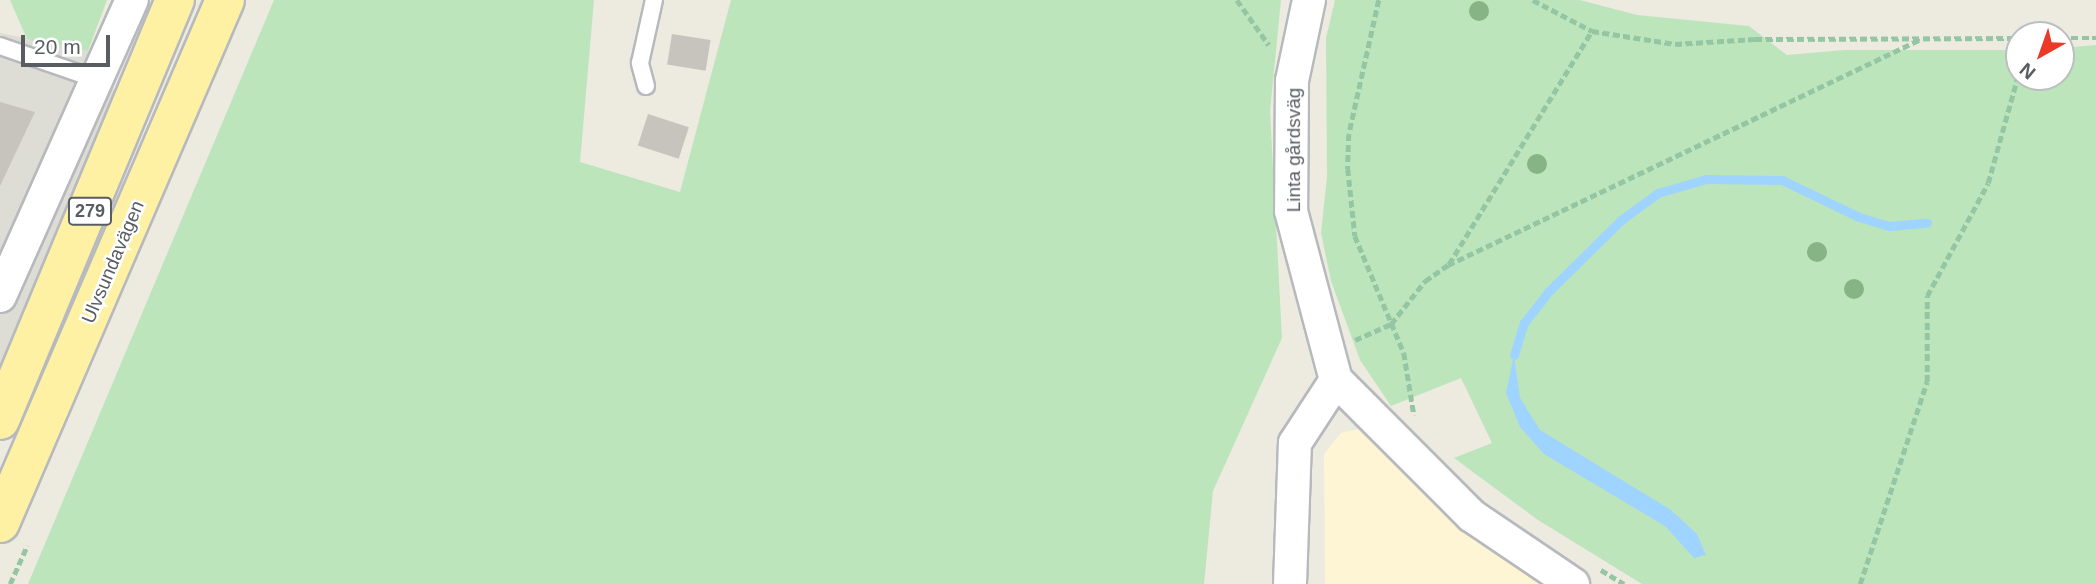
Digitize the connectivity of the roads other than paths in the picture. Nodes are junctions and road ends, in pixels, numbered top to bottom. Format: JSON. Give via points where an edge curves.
{"nodes":[{"id":1,"x":132,"y":0,"type":"edge"},
{"id":2,"x":175,"y":0,"type":"edge"},
{"id":3,"x":225,"y":0,"type":"edge"},
{"id":4,"x":654,"y":0,"type":"edge"},
{"id":5,"x":1309,"y":0,"type":"edge"},
{"id":6,"x":0,"y":46,"type":"edge"},
{"id":7,"x":98,"y":80,"type":"junction"},
{"id":8,"x":646,"y":86,"type":"dead end"},
{"id":9,"x":0,"y":296,"type":"edge"},
{"id":10,"x":1336,"y":380,"type":"junction"},
{"id":11,"x":0,"y":420,"type":"edge"},
{"id":12,"x":0,"y":523,"type":"edge"},
{"id":13,"x":1585,"y":575,"type":"edge"},
{"id":14,"x":1290,"y":584,"type":"edge"}],
"edges":[{"from":1,"to":7,"type":"street"},
{"from":2,"to":11,"type":"main road","number":"279"},
{"from":3,"to":12,"type":"main road","name":"Ulvsundavägen","number":"279"},
{"from":4,"to":8,"type":"lane","via":[[640,64]]},
{"from":5,"to":10,"type":"street","name":"Linta gårdsväg","via":[[1293,81],[1291,211]]},
{"from":6,"to":7,"type":"lane"},
{"from":7,"to":9,"type":"street"},
{"from":10,"to":13,"type":"street","via":[[1472,516]]},
{"from":10,"to":14,"type":"street","via":[[1295,443]]}]}
